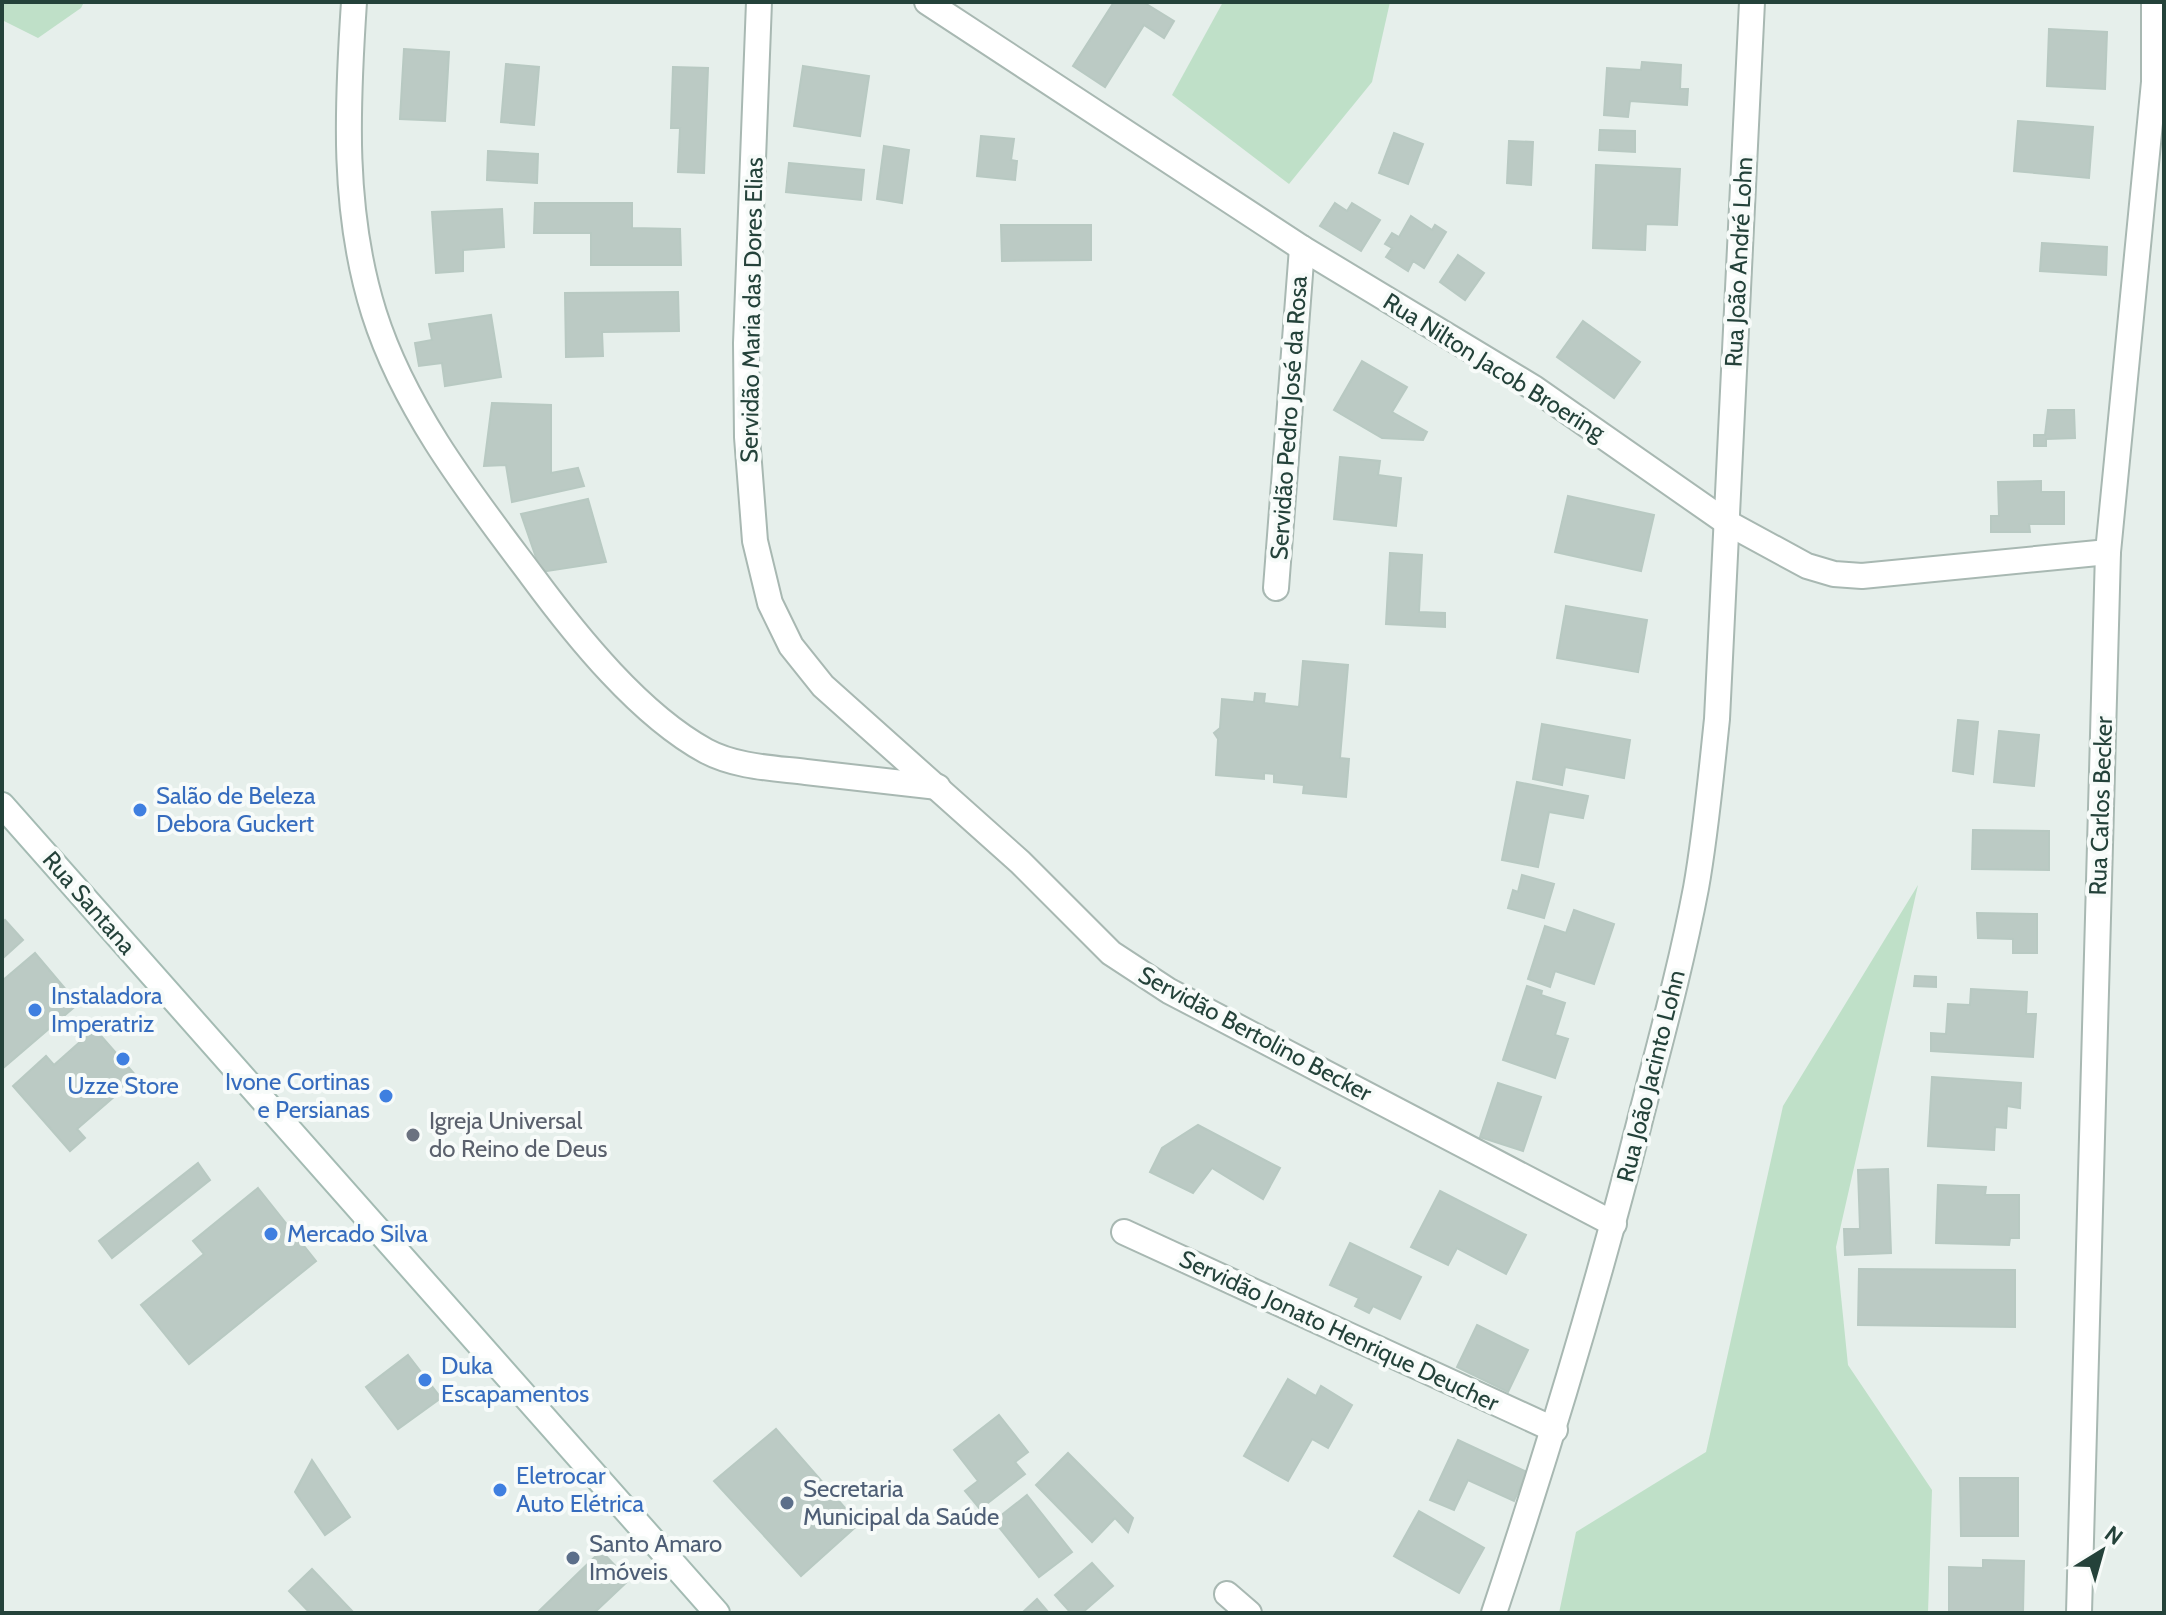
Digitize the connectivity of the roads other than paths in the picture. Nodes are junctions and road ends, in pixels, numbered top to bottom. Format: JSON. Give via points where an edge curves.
{"nodes":[{"id":1,"x":354,"y":2,"type":"edge"},
{"id":2,"x":759,"y":2,"type":"edge"},
{"id":3,"x":927,"y":2,"type":"edge"},
{"id":4,"x":1752,"y":2,"type":"edge"},
{"id":5,"x":2154,"y":2,"type":"edge"},
{"id":6,"x":1302,"y":248,"type":"junction"},
{"id":7,"x":1726,"y":522,"type":"junction"},
{"id":8,"x":2108,"y":552,"type":"junction"},
{"id":9,"x":1276,"y":588,"type":"dead end"},
{"id":10,"x":938,"y":787,"type":"junction"},
{"id":11,"x":2,"y":805,"type":"edge"},
{"id":12,"x":1614,"y":1224,"type":"junction"},
{"id":13,"x":1124,"y":1232,"type":"dead end"},
{"id":14,"x":1555,"y":1430,"type":"junction"},
{"id":15,"x":1227,"y":1594,"type":"dead end"},
{"id":16,"x":717,"y":1613,"type":"edge"},
{"id":17,"x":1249,"y":1613,"type":"edge"},
{"id":18,"x":1494,"y":1613,"type":"edge"},
{"id":19,"x":2079,"y":1613,"type":"edge"}],
"edges":[{"from":1,"to":10,"type":"street","via":[[347,148],[355,232],[371,300],[408,391],[473,497],[616,677],[708,752],[744,765]]},
{"from":2,"to":10,"type":"street","name":"Servidão Maria das Dores Elias","via":[[746,343],[755,541],[770,603],[791,646],[823,686]]},
{"from":3,"to":6,"type":"street","name":"Rua Nilton Jacob Broering"},
{"from":4,"to":7,"type":"street","name":"Rua João André Lohn"},
{"from":5,"to":8,"type":"street","name":"Rua Carlos Becker","via":[[2154,82]]},
{"from":6,"to":7,"type":"street","name":"Rua Nilton Jacob Broering","via":[[1534,388]]},
{"from":6,"to":9,"type":"street","name":"Servidão Pedro José da Rosa"},
{"from":7,"to":8,"type":"street","name":"Rua Nilton Jacob Broering","via":[[1776,552],[1834,574],[1862,576]]},
{"from":7,"to":12,"type":"street","name":"Rua João Jacinto Lohn","via":[[1717,719],[1698,874]]},
{"from":8,"to":19,"type":"street","name":"Rua Carlos Becker"},
{"from":10,"to":12,"type":"street","name":"Servidão Bertolino Becker","via":[[1137,972]]},
{"from":11,"to":16,"type":"street","name":"Rua Santana"},
{"from":12,"to":14,"type":"street","name":"Rua João Jacinto Lohn"},
{"from":13,"to":14,"type":"street","name":"Servidão Jonato Henrique Deucher"},
{"from":14,"to":18,"type":"street","name":"Rua João Jacinto Lohn"},
{"from":15,"to":17,"type":"street"}]}
